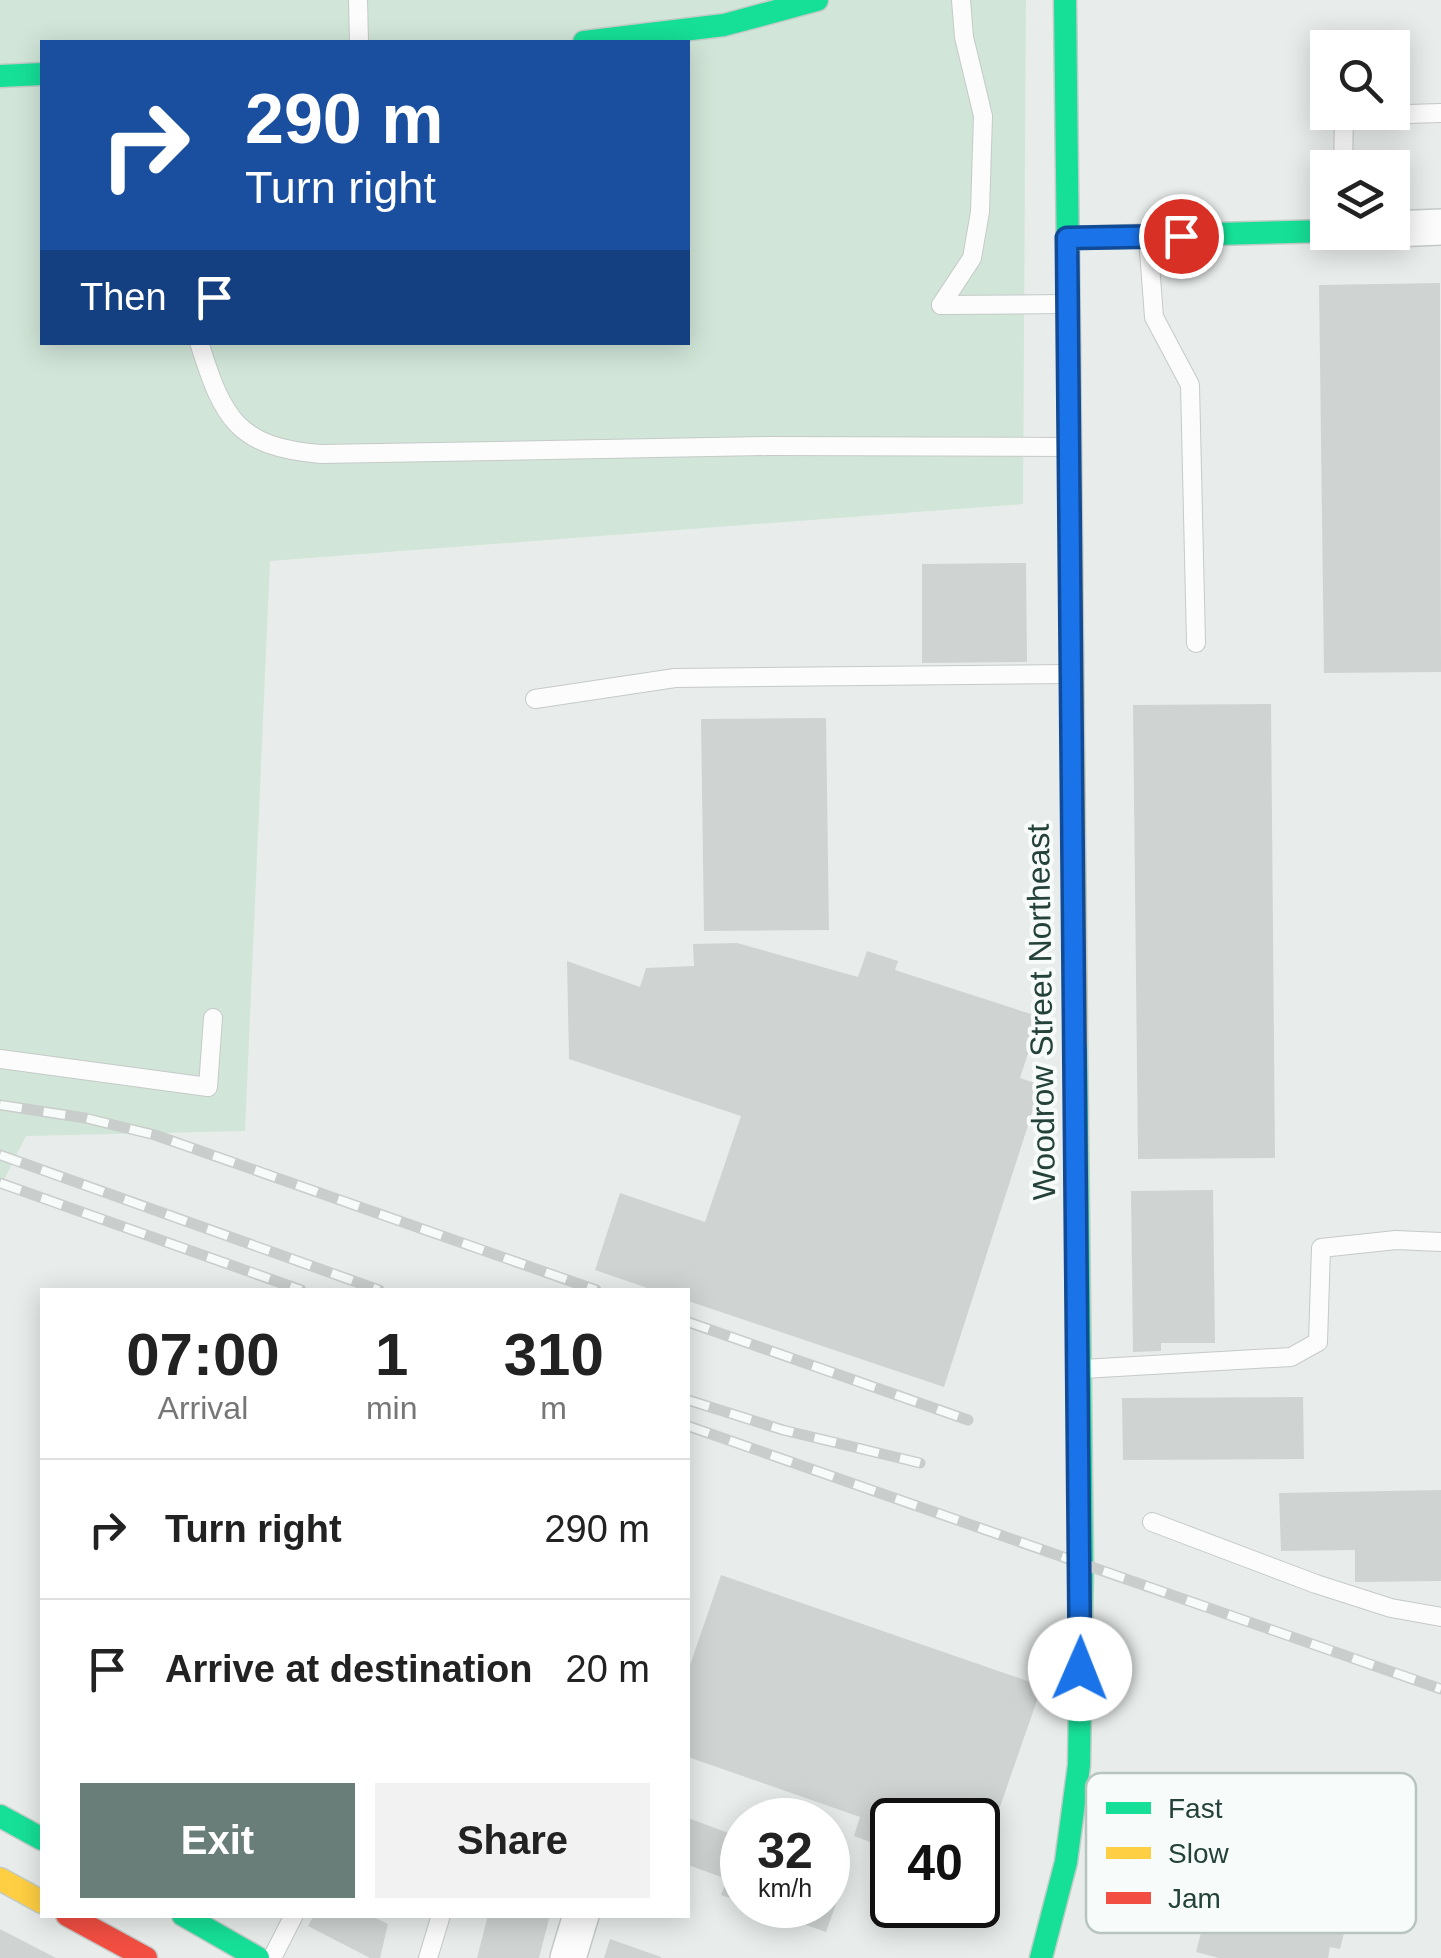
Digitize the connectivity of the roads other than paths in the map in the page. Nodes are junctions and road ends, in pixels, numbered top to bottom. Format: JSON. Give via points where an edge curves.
{"nodes":[{"id":1,"x":358,"y":0,"type":"edge"},
{"id":2,"x":817,"y":0,"type":"edge"},
{"id":3,"x":961,"y":0,"type":"edge"},
{"id":4,"x":1065,"y":0,"type":"edge"},
{"id":5,"x":769,"y":6,"type":"edge"},
{"id":6,"x":359,"y":40,"type":"edge"},
{"id":7,"x":600,"y":40,"type":"edge"},
{"id":8,"x":40,"y":74,"type":"edge"},
{"id":9,"x":0,"y":76,"type":"edge"},
{"id":10,"x":1441,"y":112,"type":"edge"},
{"id":11,"x":1343,"y":150,"type":"edge"},
{"id":12,"x":1441,"y":227,"type":"edge"},
{"id":13,"x":1410,"y":228,"type":"edge"},
{"id":14,"x":1310,"y":232,"type":"edge"},
{"id":15,"x":1148,"y":237,"type":"junction"},
{"id":16,"x":1067,"y":238,"type":"junction"},
{"id":17,"x":1068,"y":304,"type":"junction"},
{"id":18,"x":200,"y":345,"type":"edge"},
{"id":19,"x":1068,"y":447,"type":"junction"},
{"id":20,"x":1196,"y":643,"type":"dead end"},
{"id":21,"x":1069,"y":674,"type":"junction"},
{"id":22,"x":536,"y":699,"type":"dead end"},
{"id":23,"x":213,"y":1018,"type":"dead end"},
{"id":24,"x":0,"y":1059,"type":"edge"},
{"id":25,"x":1441,"y":1242,"type":"edge"},
{"id":26,"x":1078,"y":1369,"type":"junction"},
{"id":27,"x":1152,"y":1522,"type":"dead end"},
{"id":28,"x":1441,"y":1617,"type":"edge"},
{"id":29,"x":0,"y":1816,"type":"edge"},
{"id":30,"x":40,"y":1838,"type":"edge"},
{"id":31,"x":0,"y":1879,"type":"edge"},
{"id":32,"x":40,"y":1901,"type":"edge"},
{"id":33,"x":72,"y":1918,"type":"edge"},
{"id":34,"x":188,"y":1918,"type":"edge"},
{"id":35,"x":292,"y":1918,"type":"edge"},
{"id":36,"x":440,"y":1918,"type":"edge"},
{"id":37,"x":580,"y":1918,"type":"edge"},
{"id":38,"x":140,"y":1956,"type":"edge"},
{"id":39,"x":258,"y":1958,"type":"edge"},
{"id":40,"x":272,"y":1958,"type":"edge"},
{"id":41,"x":428,"y":1958,"type":"edge"},
{"id":42,"x":568,"y":1958,"type":"edge"},
{"id":43,"x":1041,"y":1958,"type":"edge"}],
"edges":[{"from":1,"to":6,"type":"lane"},
{"from":2,"to":5,"type":"street"},
{"from":3,"to":17,"type":"lane","via":[[983,116],[980,212],[972,258],[940,305]]},
{"from":4,"to":16,"type":"street","name":"Woodrow Street Northeast"},
{"from":5,"to":7,"type":"street","via":[[724,25]]},
{"from":8,"to":9,"type":"street"},
{"from":10,"to":11,"type":"lane","via":[[1344,116]]},
{"from":12,"to":13,"type":"street"},
{"from":14,"to":15,"type":"street"},
{"from":15,"to":16,"type":"street"},
{"from":15,"to":20,"type":"lane","via":[[1154,317],[1190,384]]},
{"from":16,"to":17,"type":"street","name":"Woodrow Street Northeast"},
{"from":17,"to":19,"type":"street","name":"Woodrow Street Northeast"},
{"from":18,"to":19,"type":"lane","via":[[215,392],[245,434],[277,450]]},
{"from":19,"to":21,"type":"street","name":"Woodrow Street Northeast"},
{"from":21,"to":22,"type":"lane","via":[[675,678]]},
{"from":21,"to":26,"type":"street","name":"Woodrow Street Northeast"},
{"from":23,"to":24,"type":"lane","via":[[208,1087]]},
{"from":25,"to":26,"type":"lane","via":[[1321,1248],[1318,1342],[1291,1357]]},
{"from":26,"to":43,"type":"street","name":"Woodrow Street Northeast","via":[[1080,1765],[1066,1862]]},
{"from":27,"to":28,"type":"lane","via":[[1316,1584]]},
{"from":29,"to":30,"type":"street"},
{"from":31,"to":32,"type":"street"},
{"from":33,"to":38,"type":"street"},
{"from":34,"to":39,"type":"street"},
{"from":35,"to":40,"type":"lane"},
{"from":36,"to":41,"type":"lane"},
{"from":37,"to":42,"type":"street"}]}
